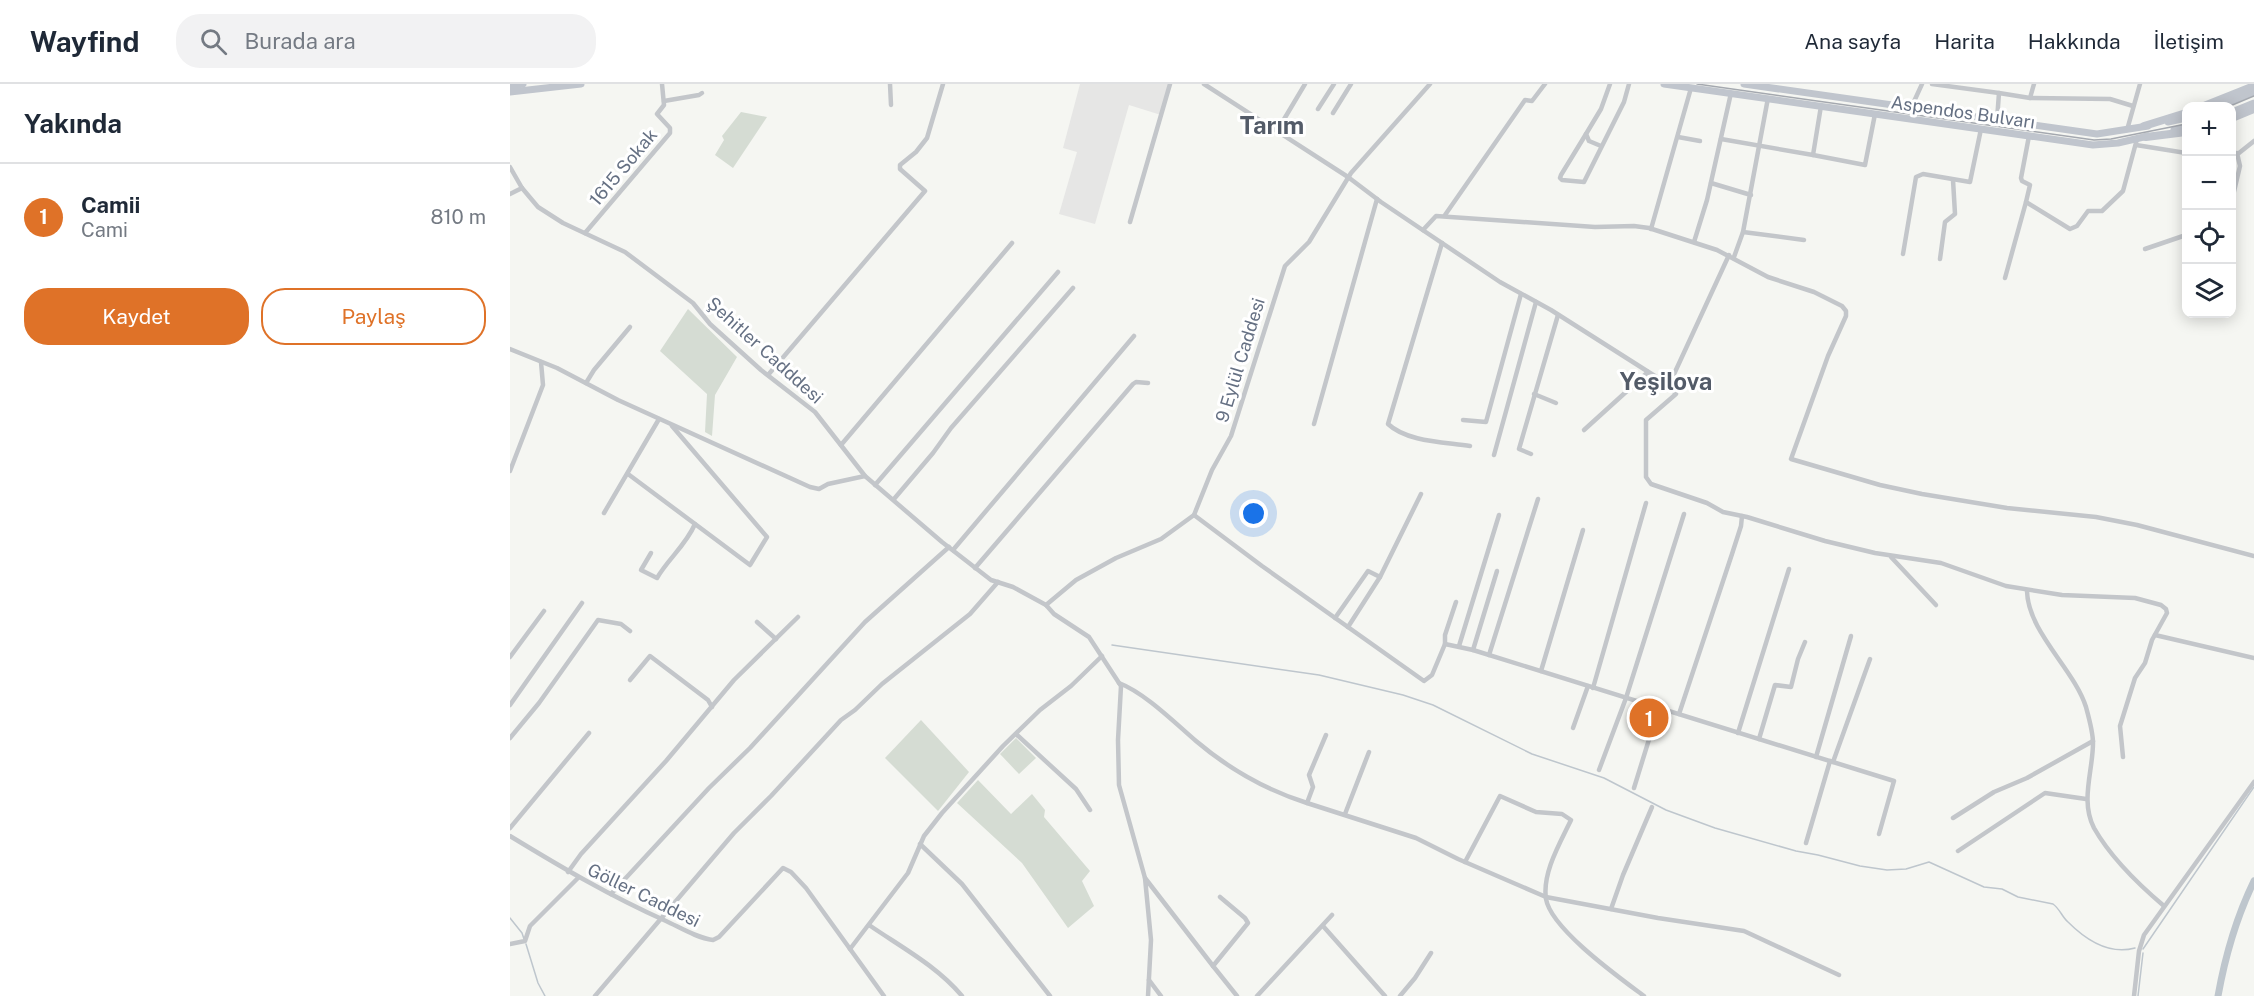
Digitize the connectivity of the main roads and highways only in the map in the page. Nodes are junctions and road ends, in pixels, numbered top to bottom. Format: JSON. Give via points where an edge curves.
{"nodes":[{"id":1,"x":524,"y":84,"type":"edge"},
{"id":2,"x":581,"y":84,"type":"edge"},
{"id":3,"x":1664,"y":84,"type":"edge"},
{"id":4,"x":1744,"y":84,"type":"edge"},
{"id":5,"x":510,"y":86,"type":"edge"},
{"id":6,"x":2254,"y":86,"type":"edge"},
{"id":7,"x":510,"y":92,"type":"edge"},
{"id":8,"x":2254,"y":92,"type":"edge"},
{"id":9,"x":2214,"y":102,"type":"edge"},
{"id":10,"x":2230,"y":102,"type":"edge"},
{"id":11,"x":2254,"y":103,"type":"edge"},
{"id":12,"x":2254,"y":109,"type":"edge"},
{"id":13,"x":2236,"y":110,"type":"edge"},
{"id":14,"x":2182,"y":114,"type":"edge"},
{"id":15,"x":2236,"y":116,"type":"edge"},
{"id":16,"x":2182,"y":119,"type":"edge"},
{"id":17,"x":2144,"y":126,"type":"junction"},
{"id":18,"x":2182,"y":131,"type":"edge"},
{"id":19,"x":2139,"y":140,"type":"joint"}],
"edges":[{"from":1,"to":5,"type":"main road"},
{"from":2,"to":7,"type":"main road"},
{"from":3,"to":19,"type":"main road","name":"Aspendos Bulvarı","via":[[2093,145]]},
{"from":4,"to":17,"type":"main road","name":"Aspendos Bulvarı","via":[[2097,134]]},
{"from":6,"to":9,"type":"highway"},
{"from":8,"to":10,"type":"main road"},
{"from":11,"to":13,"type":"main road"},
{"from":12,"to":15,"type":"highway"},
{"from":14,"to":17,"type":"highway"},
{"from":16,"to":17,"type":"main road","name":"Aspendos Bulvarı"},
{"from":18,"to":19,"type":"highway"}]}
